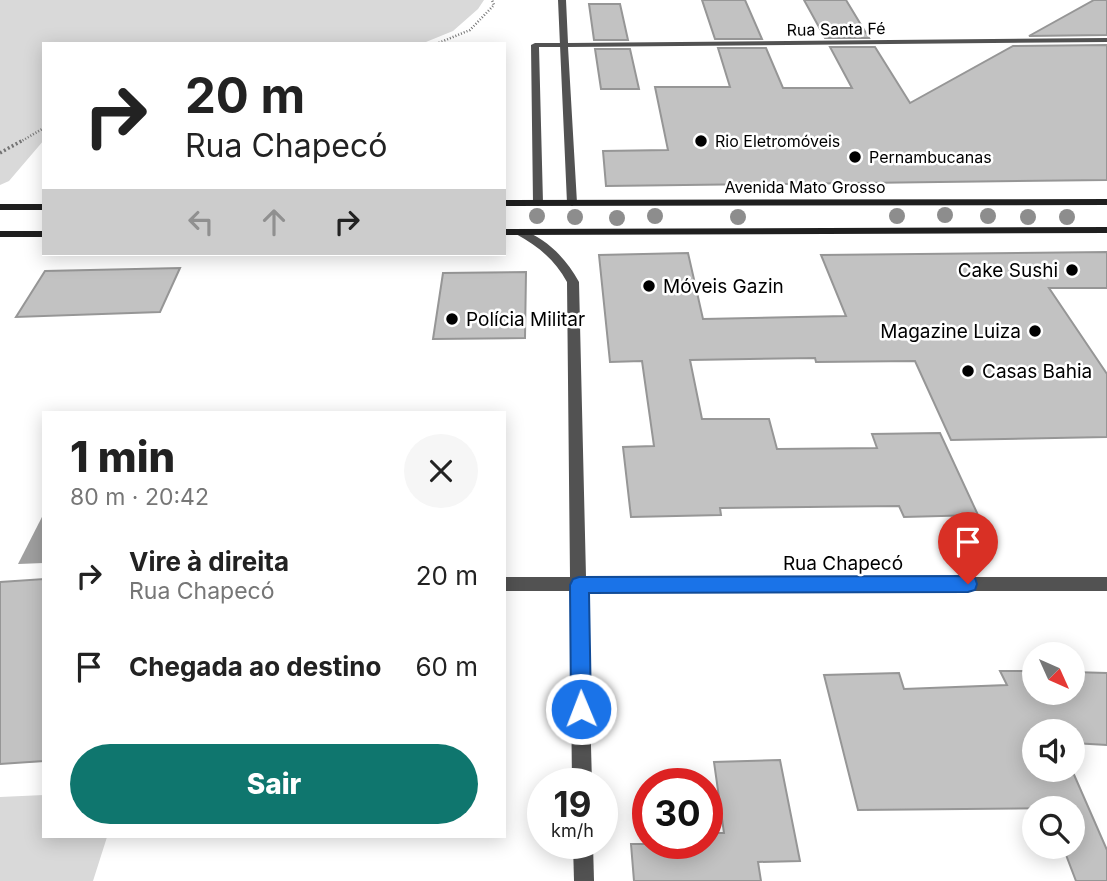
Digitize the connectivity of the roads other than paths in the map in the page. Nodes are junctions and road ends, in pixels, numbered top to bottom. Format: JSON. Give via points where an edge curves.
{"nodes":[{"id":1,"x":562,"y":0,"type":"edge"},
{"id":2,"x":1107,"y":40,"type":"edge"},
{"id":3,"x":565,"y":45,"type":"junction"},
{"id":4,"x":1107,"y":202,"type":"edge"},
{"id":5,"x":506,"y":203,"type":"edge"},
{"id":6,"x":538,"y":203,"type":"junction"},
{"id":7,"x":572,"y":203,"type":"junction"},
{"id":8,"x":42,"y":206,"type":"edge"},
{"id":9,"x":0,"y":207,"type":"edge"},
{"id":10,"x":1107,"y":230,"type":"edge"},
{"id":11,"x":506,"y":232,"type":"edge"},
{"id":12,"x":520,"y":232,"type":"junction"},
{"id":13,"x":0,"y":234,"type":"edge"},
{"id":14,"x":42,"y":234,"type":"edge"},
{"id":15,"x":506,"y":584,"type":"edge"},
{"id":16,"x":1107,"y":584,"type":"edge"},
{"id":17,"x":579,"y":585,"type":"junction"},
{"id":18,"x":582,"y":768,"type":"edge"},
{"id":19,"x":583,"y":859,"type":"edge"},
{"id":20,"x":584,"y":881,"type":"edge"}],
"edges":[{"from":1,"to":3,"type":"street"},
{"from":2,"to":3,"type":"street","name":"Rua Santa Fé"},
{"from":3,"to":6,"type":"street","name":"Rua Santa Fé","via":[[535,45]]},
{"from":3,"to":7,"type":"street"},
{"from":4,"to":7,"type":"main road","name":"Avenida Mato Grosso"},
{"from":5,"to":6,"type":"main road","name":"Avenida Mato Grosso"},
{"from":6,"to":7,"type":"main road","name":"Avenida Mato Grosso"},
{"from":8,"to":9,"type":"main road"},
{"from":10,"to":12,"type":"main road"},
{"from":11,"to":12,"type":"main road"},
{"from":12,"to":17,"type":"street","via":[[564,264],[573,282]]},
{"from":13,"to":14,"type":"main road"},
{"from":15,"to":17,"type":"street","name":"Rua Chapecó"},
{"from":16,"to":17,"type":"street","name":"Rua Chapecó"},
{"from":17,"to":18,"type":"street"},
{"from":19,"to":20,"type":"street"}]}
